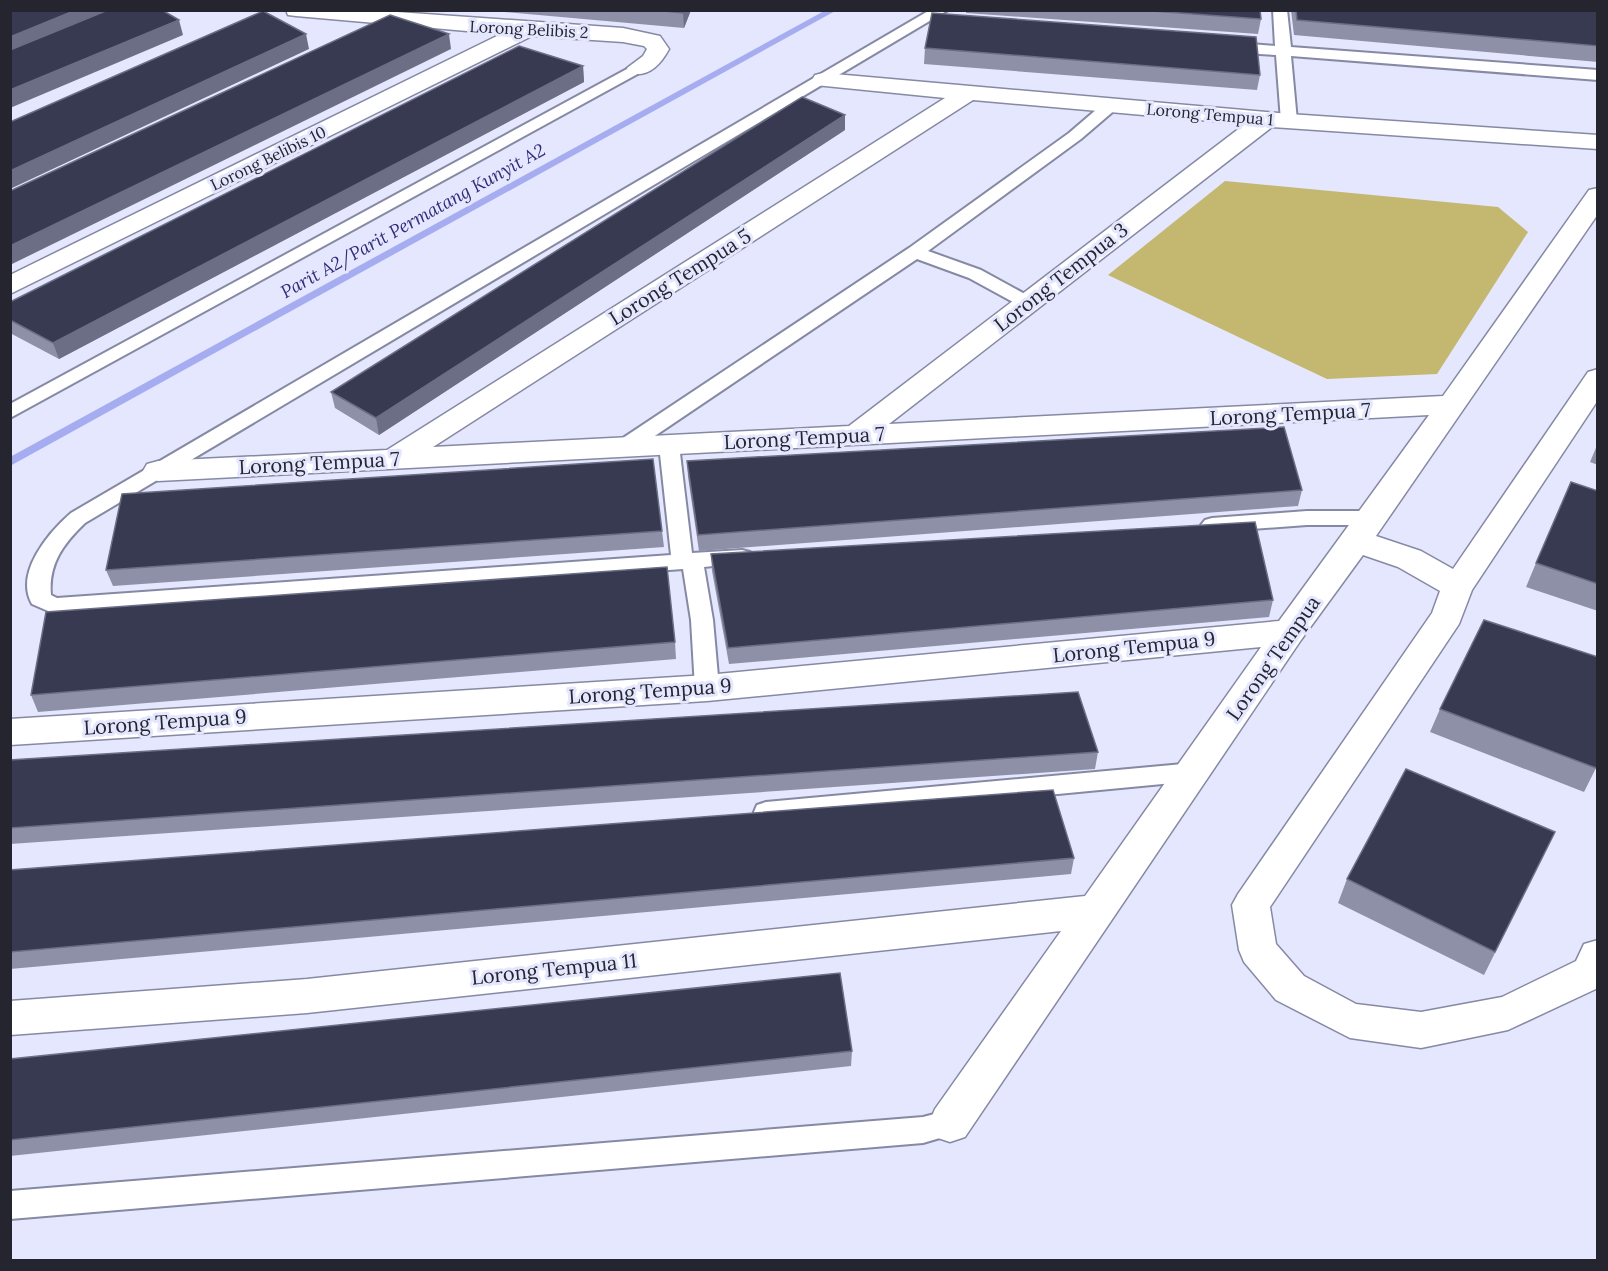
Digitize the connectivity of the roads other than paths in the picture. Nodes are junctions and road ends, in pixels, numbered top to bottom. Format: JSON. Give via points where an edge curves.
{"nodes":[{"id":1,"x":296,"y":10,"type":"edge"},
{"id":2,"x":1280,"y":10,"type":"edge"},
{"id":3,"x":943,"y":17,"type":"edge"},
{"id":4,"x":382,"y":21,"type":"edge"},
{"id":5,"x":526,"y":30,"type":"junction"},
{"id":6,"x":1207,"y":45,"type":"edge"},
{"id":7,"x":1282,"y":51,"type":"junction"},
{"id":8,"x":638,"y":68,"type":"joint"},
{"id":9,"x":1598,"y":75,"type":"edge"},
{"id":10,"x":822,"y":80,"type":"junction"},
{"id":11,"x":967,"y":94,"type":"junction"},
{"id":12,"x":1110,"y":106,"type":"junction"},
{"id":13,"x":1278,"y":120,"type":"junction"},
{"id":14,"x":1598,"y":142,"type":"edge"},
{"id":15,"x":1598,"y":195,"type":"edge"},
{"id":16,"x":915,"y":252,"type":"junction"},
{"id":17,"x":10,"y":286,"type":"edge"},
{"id":18,"x":1028,"y":303,"type":"junction"},
{"id":19,"x":1598,"y":378,"type":"edge"},
{"id":20,"x":1451,"y":405,"type":"junction"},
{"id":21,"x":10,"y":412,"type":"edge"},
{"id":22,"x":855,"y":436,"type":"junction"},
{"id":23,"x":669,"y":445,"type":"junction"},
{"id":24,"x":624,"y":447,"type":"junction"},
{"id":25,"x":393,"y":459,"type":"junction"},
{"id":26,"x":158,"y":471,"type":"junction"},
{"id":27,"x":1189,"y":527,"type":"edge"},
{"id":28,"x":1364,"y":530,"type":"junction"},
{"id":29,"x":763,"y":555,"type":"edge"},
{"id":30,"x":687,"y":561,"type":"junction"},
{"id":31,"x":1457,"y":588,"type":"junction"},
{"id":32,"x":1289,"y":632,"type":"junction"},
{"id":33,"x":707,"y":688,"type":"junction"},
{"id":34,"x":10,"y":732,"type":"edge"},
{"id":35,"x":1194,"y":772,"type":"junction"},
{"id":36,"x":743,"y":814,"type":"edge"},
{"id":37,"x":1097,"y":911,"type":"junction"},
{"id":38,"x":1598,"y":956,"type":"edge"},
{"id":39,"x":10,"y":1018,"type":"edge"},
{"id":40,"x":950,"y":1123,"type":"joint"},
{"id":41,"x":10,"y":1205,"type":"edge"}],
"edges":[{"from":1,"to":4,"type":"street","name":"Lorong Belibis 2"},
{"from":2,"to":7,"type":"lane"},
{"from":3,"to":10,"type":"lane","via":[[924,20]]},
{"from":4,"to":5,"type":"street","name":"Lorong Belibis 2"},
{"from":5,"to":8,"type":"street","name":"Lorong Belibis 2","via":[[623,35],[652,41],[658,49],[652,60]]},
{"from":5,"to":17,"type":"street","name":"Lorong Belibis 10"},
{"from":6,"to":7,"type":"lane"},
{"from":7,"to":9,"type":"lane"},
{"from":7,"to":13,"type":"lane"},
{"from":8,"to":21,"type":"lane"},
{"from":10,"to":11,"type":"street","name":"Lorong Tempua 1"},
{"from":10,"to":26,"type":"lane"},
{"from":11,"to":12,"type":"street","name":"Lorong Tempua 1"},
{"from":11,"to":25,"type":"street","name":"Lorong Tempua 5"},
{"from":12,"to":13,"type":"street","name":"Lorong Tempua 1"},
{"from":12,"to":16,"type":"lane","via":[[1075,136]]},
{"from":13,"to":14,"type":"street","name":"Lorong Tempua 1"},
{"from":13,"to":18,"type":"street","name":"Lorong Tempua 3"},
{"from":15,"to":20,"type":"street","name":"Lorong Tempua"},
{"from":16,"to":18,"type":"lane","via":[[975,274]]},
{"from":16,"to":24,"type":"lane"},
{"from":18,"to":22,"type":"street","name":"Lorong Tempua 3"},
{"from":19,"to":31,"type":"street"},
{"from":20,"to":22,"type":"street","name":"Lorong Tempua 7"},
{"from":20,"to":28,"type":"street","name":"Lorong Tempua"},
{"from":22,"to":23,"type":"street","name":"Lorong Tempua 7"},
{"from":23,"to":24,"type":"street","name":"Lorong Tempua 7"},
{"from":23,"to":30,"type":"lane"},
{"from":24,"to":25,"type":"street","name":"Lorong Tempua 7"},
{"from":25,"to":26,"type":"street","name":"Lorong Tempua 7"},
{"from":26,"to":30,"type":"lane","via":[[78,518],[58,535],[43,561],[38,585],[40,599],[55,606],[93,604]]},
{"from":27,"to":28,"type":"lane","via":[[1307,518]]},
{"from":28,"to":31,"type":"street","via":[[1434,570]]},
{"from":28,"to":32,"type":"street","name":"Lorong Tempua"},
{"from":29,"to":30,"type":"lane"},
{"from":30,"to":33,"type":"lane","via":[[702,620]]},
{"from":31,"to":38,"type":"street","via":[[1447,616],[1251,905],[1258,950],[1290,988],[1350,1021],[1420,1030],[1508,1013],[1590,973]]},
{"from":32,"to":33,"type":"street","name":"Lorong Tempua 9"},
{"from":32,"to":35,"type":"street","name":"Lorong Tempua"},
{"from":33,"to":34,"type":"street","name":"Lorong Tempua 9"},
{"from":35,"to":36,"type":"lane"},
{"from":35,"to":37,"type":"street","name":"Lorong Tempua"},
{"from":37,"to":39,"type":"street","name":"Lorong Tempua 11","via":[[307,996]]},
{"from":37,"to":40,"type":"street","name":"Lorong Tempua"},
{"from":40,"to":41,"type":"lane","via":[[923,1130]]}]}
